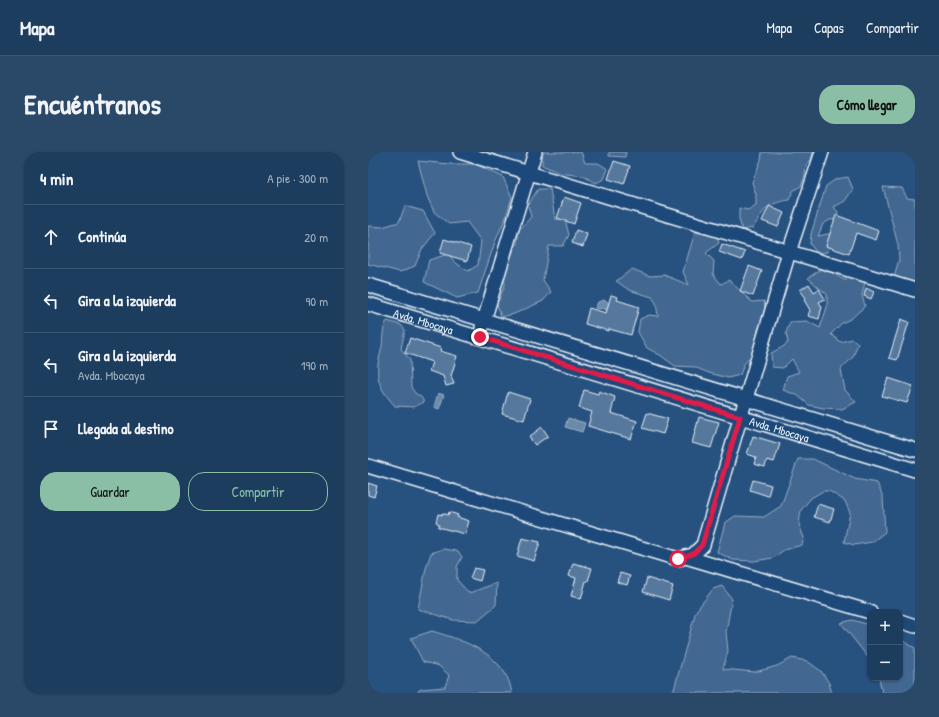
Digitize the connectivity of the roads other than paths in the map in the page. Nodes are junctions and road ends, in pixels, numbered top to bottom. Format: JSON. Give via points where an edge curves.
{"nodes":[{"id":1,"x":460,"y":152,"type":"edge"},
{"id":2,"x":535,"y":152,"type":"edge"},
{"id":3,"x":822,"y":152,"type":"edge"},
{"id":4,"x":529,"y":173,"type":"junction"},
{"id":5,"x":789,"y":252,"type":"junction"},
{"id":6,"x":368,"y":285,"type":"edge"},
{"id":7,"x":915,"y":290,"type":"edge"},
{"id":8,"x":368,"y":304,"type":"edge"},
{"id":9,"x":484,"y":320,"type":"junction"},
{"id":10,"x":480,"y":337,"type":"junction"},
{"id":11,"x":746,"y":399,"type":"junction"},
{"id":12,"x":740,"y":417,"type":"junction"},
{"id":13,"x":915,"y":450,"type":"edge"},
{"id":14,"x":368,"y":466,"type":"edge"},
{"id":15,"x":915,"y":470,"type":"edge"},
{"id":16,"x":686,"y":556,"type":"junction"},
{"id":17,"x":867,"y":611,"type":"edge"},
{"id":18,"x":903,"y":622,"type":"edge"},
{"id":19,"x":915,"y":626,"type":"edge"}],
"edges":[{"from":1,"to":4,"type":"street"},
{"from":2,"to":4,"type":"street"},
{"from":3,"to":5,"type":"street"},
{"from":4,"to":5,"type":"street"},
{"from":4,"to":9,"type":"street"},
{"from":5,"to":7,"type":"street"},
{"from":5,"to":11,"type":"street"},
{"from":6,"to":9,"type":"street"},
{"from":8,"to":10,"type":"street","name":"Avda. Mbocaya"},
{"from":9,"to":10,"type":"street"},
{"from":9,"to":11,"type":"street"},
{"from":10,"to":12,"type":"street","name":"Avda. Mbocaya"},
{"from":11,"to":12,"type":"street"},
{"from":11,"to":13,"type":"street"},
{"from":12,"to":15,"type":"street","name":"Avda. Mbocaya"},
{"from":12,"to":16,"type":"street","via":[[702,545],[693,554]]},
{"from":14,"to":16,"type":"street","via":[[678,559]]},
{"from":16,"to":17,"type":"street"},
{"from":18,"to":19,"type":"street"}]}
